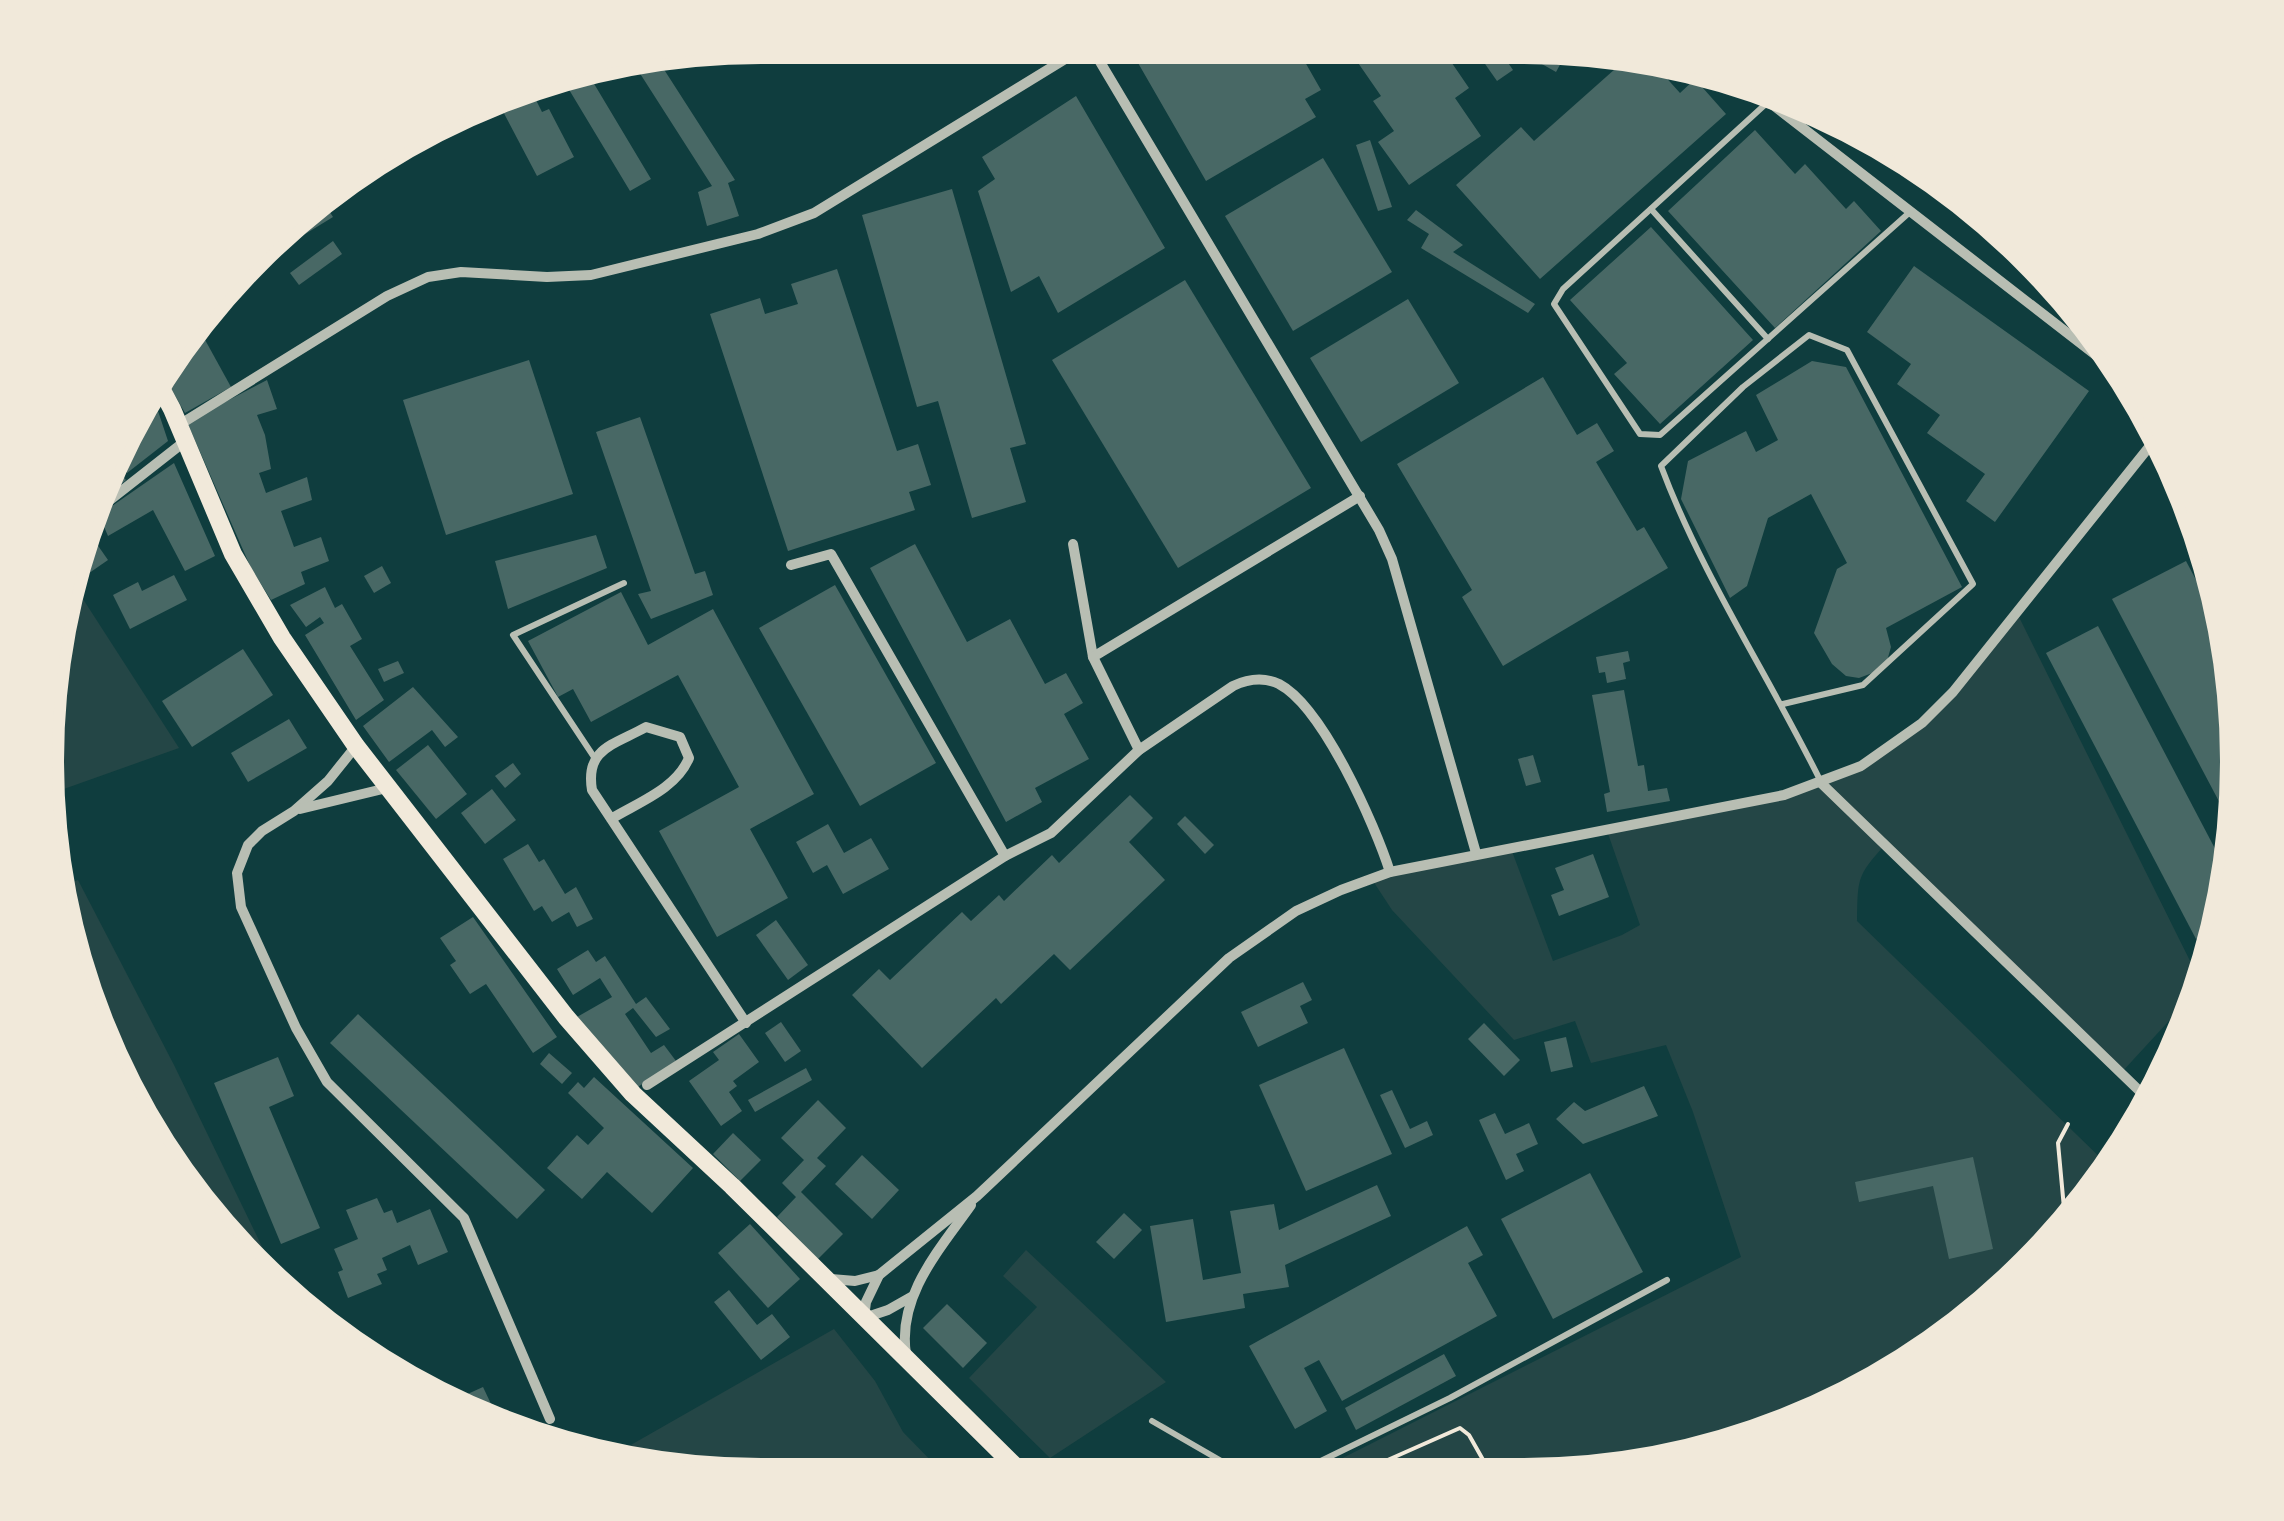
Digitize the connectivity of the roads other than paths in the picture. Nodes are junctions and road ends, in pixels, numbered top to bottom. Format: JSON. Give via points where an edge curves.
{"nodes":[{"id":1,"x":1068,"y":58,"type":"edge"},
{"id":2,"x":1097,"y":58,"type":"edge"},
{"id":3,"x":1768,"y":101,"type":"edge"},
{"id":4,"x":1770,"y":103,"type":"edge"},
{"id":5,"x":1651,"y":209,"type":"junction"},
{"id":6,"x":1911,"y":211,"type":"junction"},
{"id":7,"x":1768,"y":340,"type":"junction"},
{"id":8,"x":2099,"y":357,"type":"edge"},
{"id":9,"x":162,"y":392,"type":"edge"},
{"id":10,"x":182,"y":433,"type":"junction"},
{"id":11,"x":2151,"y":444,"type":"edge"},
{"id":12,"x":1360,"y":496,"type":"junction"},
{"id":13,"x":108,"y":499,"type":"edge"},
{"id":14,"x":1074,"y":544,"type":"dead end"},
{"id":15,"x":791,"y":564,"type":"dead end"},
{"id":16,"x":624,"y":583,"type":"dead end"},
{"id":17,"x":1093,"y":657,"type":"junction"},
{"id":18,"x":1783,"y":704,"type":"junction"},
{"id":19,"x":356,"y":746,"type":"junction"},
{"id":20,"x":1139,"y":750,"type":"junction"},
{"id":21,"x":594,"y":757,"type":"junction"},
{"id":22,"x":1821,"y":783,"type":"junction"},
{"id":23,"x":387,"y":788,"type":"junction"},
{"id":24,"x":294,"y":811,"type":"junction"},
{"id":25,"x":611,"y":819,"type":"junction"},
{"id":26,"x":1476,"y":853,"type":"junction"},
{"id":27,"x":1005,"y":856,"type":"junction"},
{"id":28,"x":1390,"y":872,"type":"junction"},
{"id":29,"x":746,"y":1023,"type":"junction"},
{"id":30,"x":647,"y":1085,"type":"dead end"},
{"id":31,"x":2142,"y":1093,"type":"edge"},
{"id":32,"x":977,"y":1196,"type":"junction"},
{"id":33,"x":879,"y":1275,"type":"junction"},
{"id":34,"x":827,"y":1278,"type":"junction"},
{"id":35,"x":1667,"y":1280,"type":"dead end"},
{"id":36,"x":911,"y":1298,"type":"junction"},
{"id":37,"x":864,"y":1318,"type":"junction"},
{"id":38,"x":907,"y":1362,"type":"junction"},
{"id":39,"x":550,"y":1419,"type":"dead end"},
{"id":40,"x":1152,"y":1421,"type":"dead end"},
{"id":41,"x":1013,"y":1464,"type":"edge"},
{"id":42,"x":1226,"y":1464,"type":"edge"},
{"id":43,"x":1315,"y":1464,"type":"edge"}],
"edges":[{"from":1,"to":10,"type":"street","via":[[814,212],[758,234],[592,274],[428,277],[387,296]]},
{"from":2,"to":12,"type":"street"},
{"from":3,"to":5,"type":"lane"},
{"from":4,"to":6,"type":"street"},
{"from":5,"to":7,"type":"lane"},
{"from":5,"to":7,"type":"lane","via":[[1554,304],[1640,434],[1660,436]]},
{"from":6,"to":7,"type":"lane"},
{"from":6,"to":8,"type":"street"},
{"from":9,"to":10,"type":"main road"},
{"from":10,"to":13,"type":"street"},
{"from":10,"to":19,"type":"main road","via":[[246,578]]},
{"from":11,"to":22,"type":"street","via":[[1953,692],[1894,744]]},
{"from":12,"to":17,"type":"street"},
{"from":12,"to":26,"type":"street","via":[[1392,559]]},
{"from":14,"to":17,"type":"street"},
{"from":15,"to":27,"type":"street","via":[[831,554]]},
{"from":16,"to":21,"type":"lane","via":[[513,635]]},
{"from":17,"to":20,"type":"street"},
{"from":18,"to":18,"type":"lane","via":[[1684,526],[1661,466],[1743,386],[1808,335],[1847,350],[1974,584],[1863,685]]},
{"from":18,"to":22,"type":"lane"},
{"from":19,"to":23,"type":"main road"},
{"from":19,"to":24,"type":"street"},
{"from":20,"to":27,"type":"street","via":[[1051,833]]},
{"from":20,"to":28,"type":"street","via":[[1240,683],[1280,684],[1300,700],[1337,758],[1375,825]]},
{"from":21,"to":25,"type":"street","via":[[588,770],[592,790]]},
{"from":21,"to":25,"type":"street","via":[[646,726],[680,737],[689,758],[671,784]]},
{"from":22,"to":26,"type":"street"},
{"from":22,"to":31,"type":"street"},
{"from":23,"to":24,"type":"street"},
{"from":23,"to":34,"type":"main road","via":[[610,1070]]},
{"from":24,"to":39,"type":"street","via":[[262,831],[239,863],[238,892],[256,944],[335,1092],[464,1218]]},
{"from":25,"to":29,"type":"street"},
{"from":26,"to":28,"type":"street"},
{"from":27,"to":29,"type":"street"},
{"from":28,"to":32,"type":"street","via":[[1296,910],[1252,940]]},
{"from":29,"to":30,"type":"street"},
{"from":32,"to":33,"type":"street"},
{"from":32,"to":36,"type":"street"},
{"from":33,"to":34,"type":"street"},
{"from":33,"to":37,"type":"street"},
{"from":34,"to":37,"type":"main road"},
{"from":35,"to":43,"type":"lane"},
{"from":36,"to":37,"type":"street"},
{"from":36,"to":38,"type":"street"},
{"from":37,"to":38,"type":"main road"},
{"from":38,"to":41,"type":"main road"},
{"from":40,"to":42,"type":"lane"}]}
